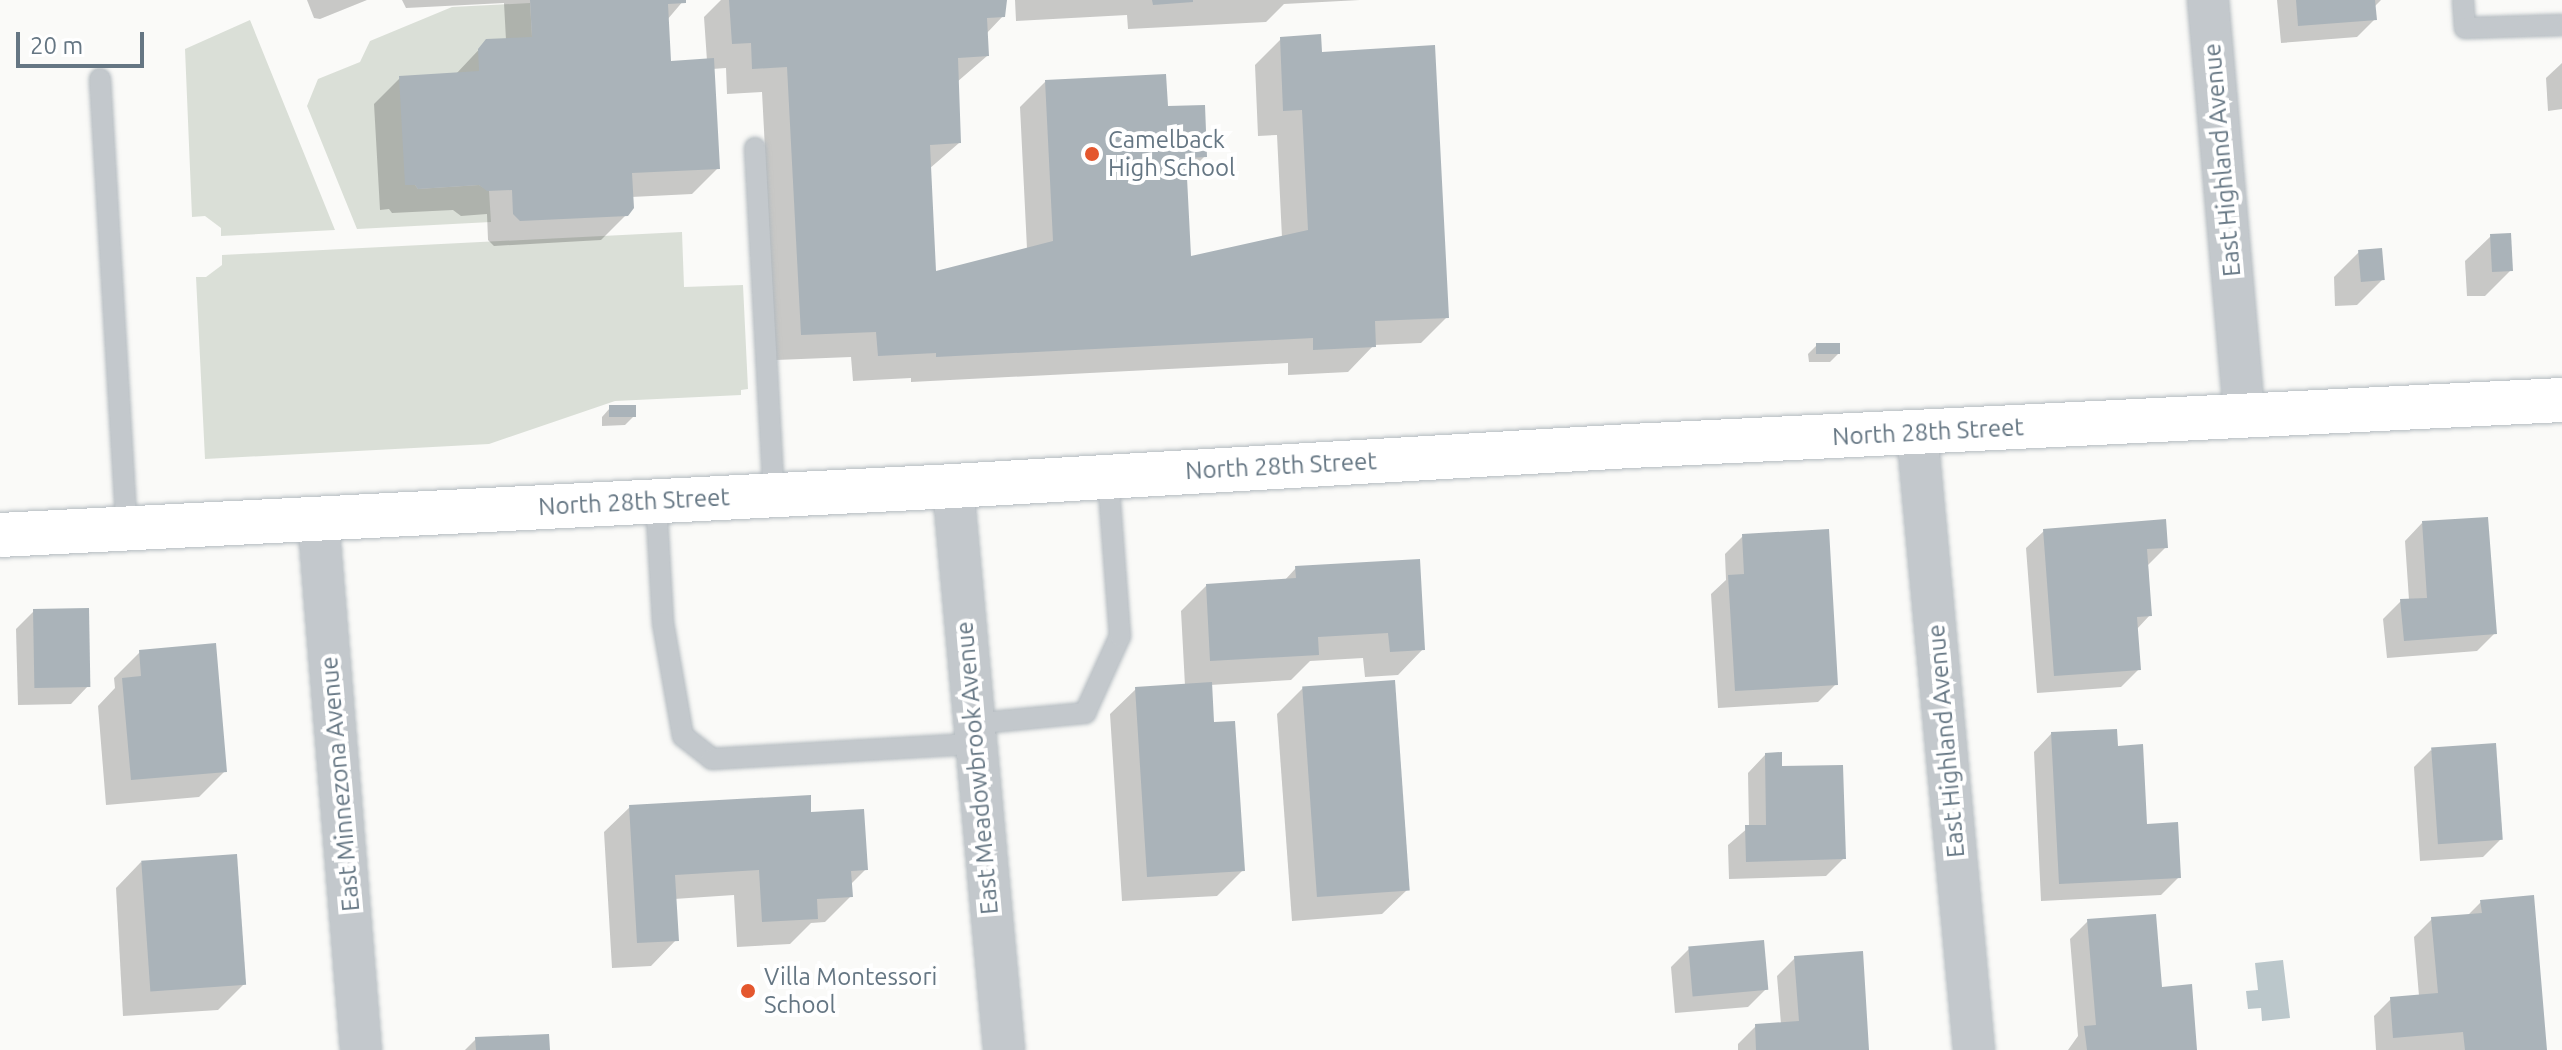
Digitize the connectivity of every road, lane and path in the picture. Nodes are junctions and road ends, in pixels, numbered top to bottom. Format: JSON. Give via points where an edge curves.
{"nodes":[{"id":1,"x":2208,"y":0,"type":"edge"},
{"id":2,"x":2463,"y":0,"type":"edge"},
{"id":3,"x":2562,"y":25,"type":"edge"},
{"id":4,"x":100,"y":79,"type":"dead end"},
{"id":5,"x":755,"y":148,"type":"dead end"},
{"id":6,"x":2562,"y":400,"type":"edge"},
{"id":7,"x":2244,"y":415,"type":"junction"},
{"id":8,"x":1917,"y":432,"type":"junction"},
{"id":9,"x":1108,"y":474,"type":"junction"},
{"id":10,"x":953,"y":486,"type":"junction"},
{"id":11,"x":774,"y":495,"type":"junction"},
{"id":12,"x":656,"y":501,"type":"junction"},
{"id":13,"x":318,"y":517,"type":"junction"},
{"id":14,"x":127,"y":529,"type":"junction"},
{"id":15,"x":0,"y":535,"type":"edge"},
{"id":16,"x":973,"y":734,"type":"junction"},
{"id":17,"x":361,"y":1050,"type":"edge"},
{"id":18,"x":1004,"y":1050,"type":"edge"},
{"id":19,"x":1974,"y":1050,"type":"edge"}],
"edges":[{"from":1,"to":7,"type":"street","name":"East Highland Avenue"},
{"from":2,"to":3,"type":"lane","via":[[2465,28]]},
{"from":4,"to":14,"type":"lane"},
{"from":5,"to":11,"type":"lane"},
{"from":6,"to":7,"type":"street","name":"North 28th Street"},
{"from":7,"to":8,"type":"street","name":"North 28th Street"},
{"from":8,"to":9,"type":"street","name":"North 28th Street"},
{"from":8,"to":19,"type":"street","name":"East Highland Avenue"},
{"from":9,"to":10,"type":"street","name":"North 28th Street"},
{"from":9,"to":16,"type":"lane","via":[[1120,636],[1085,713]]},
{"from":10,"to":11,"type":"street","name":"North 28th Street"},
{"from":10,"to":16,"type":"street","name":"East Meadowbrook Avenue"},
{"from":11,"to":12,"type":"street","name":"North 28th Street"},
{"from":12,"to":13,"type":"street","name":"North 28th Street"},
{"from":12,"to":16,"type":"lane","via":[[663,623],[683,736],[712,759]]},
{"from":13,"to":14,"type":"street","name":"North 28th Street"},
{"from":13,"to":17,"type":"street","name":"East Minnezona Avenue"},
{"from":14,"to":15,"type":"street","name":"North 28th Street"},
{"from":16,"to":18,"type":"street","name":"East Meadowbrook Avenue"}]}
